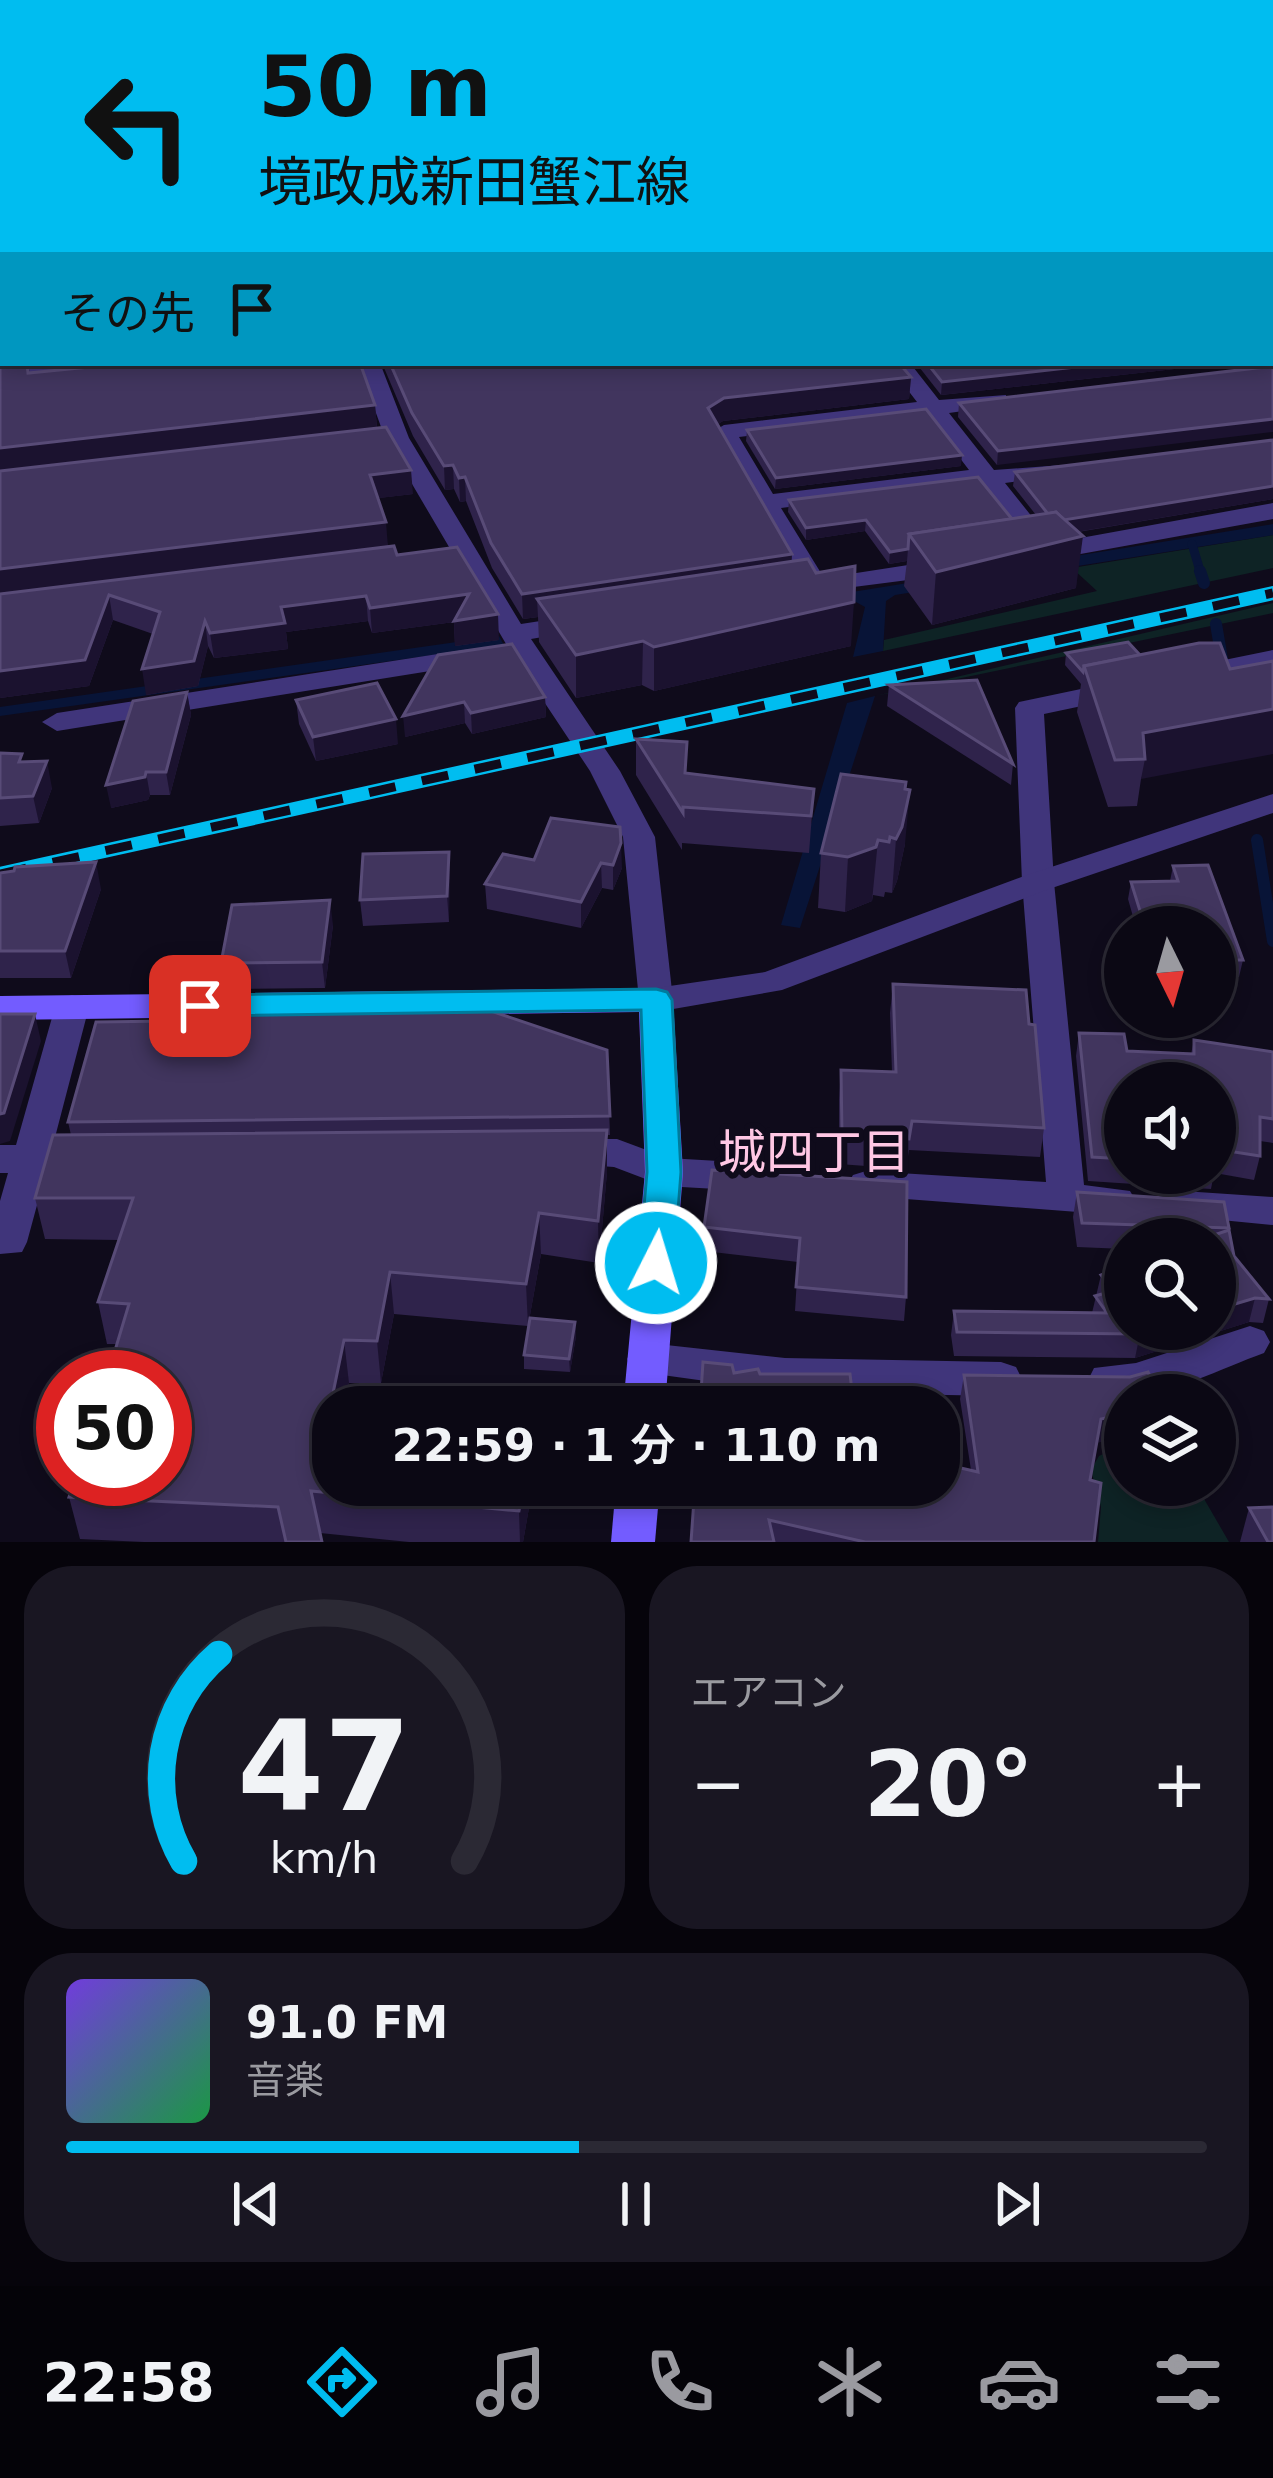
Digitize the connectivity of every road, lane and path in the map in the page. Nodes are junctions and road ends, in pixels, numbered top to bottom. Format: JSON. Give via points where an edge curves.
{"nodes":[{"id":1,"x":91,"y":366,"type":"edge"},
{"id":2,"x":370,"y":366,"type":"edge"},
{"id":3,"x":900,"y":366,"type":"edge"},
{"id":4,"x":0,"y":372,"type":"edge"},
{"id":5,"x":1024,"y":397,"type":"edge"},
{"id":6,"x":933,"y":407,"type":"junction"},
{"id":7,"x":1083,"y":466,"type":"edge"},
{"id":8,"x":987,"y":476,"type":"junction"},
{"id":9,"x":766,"y":502,"type":"junction"},
{"id":10,"x":1273,"y":511,"type":"edge"},
{"id":11,"x":977,"y":563,"type":"edge"},
{"id":12,"x":607,"y":619,"type":"edge"},
{"id":13,"x":519,"y":641,"type":"junction"},
{"id":14,"x":1273,"y":658,"type":"edge"},
{"id":15,"x":58,"y":722,"type":"dead end"},
{"id":16,"x":1273,"y":802,"type":"edge"},
{"id":17,"x":1038,"y":882,"type":"junction"},
{"id":18,"x":656,"y":1000,"type":"junction"},
{"id":19,"x":72,"y":1007,"type":"junction"},
{"id":20,"x":0,"y":1008,"type":"edge"},
{"id":21,"x":524,"y":1154,"type":"edge"},
{"id":22,"x":127,"y":1157,"type":"edge"},
{"id":23,"x":17,"y":1158,"type":"edge"},
{"id":24,"x":664,"y":1172,"type":"junction"},
{"id":25,"x":783,"y":1179,"type":"edge"},
{"id":26,"x":827,"y":1182,"type":"edge"},
{"id":27,"x":1066,"y":1197,"type":"junction"},
{"id":28,"x":1273,"y":1210,"type":"edge"},
{"id":29,"x":8,"y":1242,"type":"dead end"},
{"id":30,"x":1250,"y":1342,"type":"dead end"},
{"id":31,"x":648,"y":1359,"type":"junction"},
{"id":32,"x":646,"y":1386,"type":"edge"},
{"id":33,"x":636,"y":1506,"type":"edge"},
{"id":34,"x":633,"y":1542,"type":"edge"}],
"edges":[{"from":1,"to":4,"type":"street"},
{"from":2,"to":13,"type":"street","via":[[385,439]]},
{"from":3,"to":6,"type":"street"},
{"from":5,"to":6,"type":"street"},
{"from":6,"to":8,"type":"street"},
{"from":6,"to":9,"type":"street","via":[[724,432]]},
{"from":7,"to":8,"type":"street"},
{"from":8,"to":9,"type":"street"},
{"from":8,"to":10,"type":"street","via":[[1035,554]]},
{"from":9,"to":11,"type":"street","via":[[805,589]]},
{"from":12,"to":13,"type":"street"},
{"from":13,"to":15,"type":"street"},
{"from":13,"to":18,"type":"street","via":[[639,837]]},
{"from":14,"to":17,"type":"street","via":[[1029,709]]},
{"from":16,"to":17,"type":"street"},
{"from":17,"to":18,"type":"street","via":[[770,982]]},
{"from":17,"to":27,"type":"street"},
{"from":18,"to":19,"type":"main road"},
{"from":18,"to":24,"type":"main road"},
{"from":19,"to":20,"type":"main road"},
{"from":19,"to":23,"type":"street"},
{"from":21,"to":24,"type":"street","via":[[617,1153]]},
{"from":22,"to":23,"type":"street"},
{"from":23,"to":29,"type":"street"},
{"from":24,"to":25,"type":"street"},
{"from":24,"to":31,"type":"main road"},
{"from":26,"to":27,"type":"street"},
{"from":27,"to":28,"type":"street"},
{"from":30,"to":31,"type":"street","via":[[1136,1381],[785,1375]]},
{"from":31,"to":32,"type":"main road"},
{"from":33,"to":34,"type":"main road"}]}
